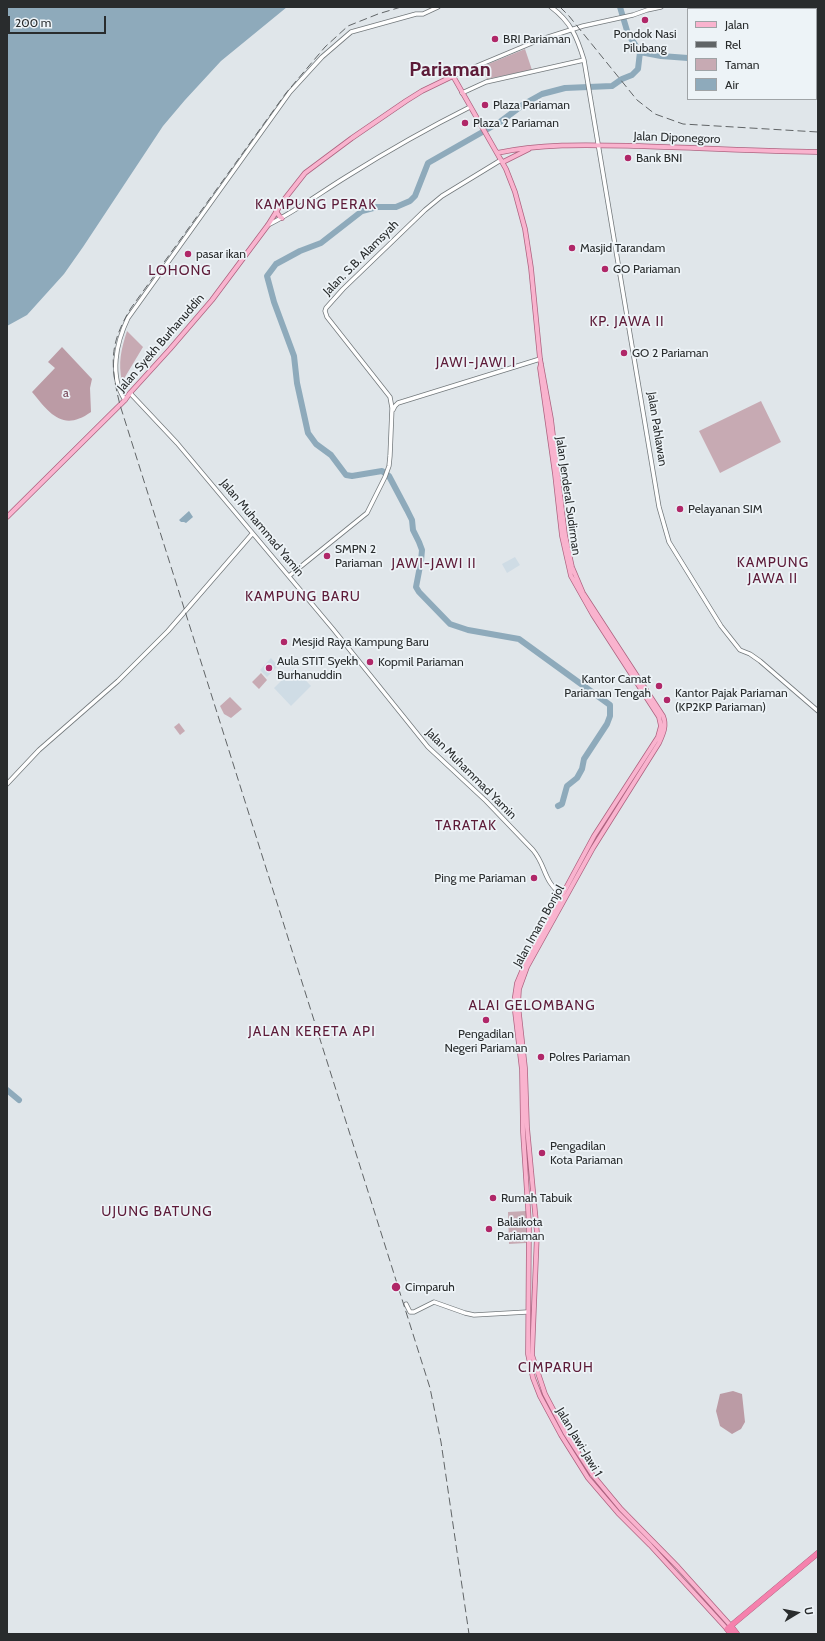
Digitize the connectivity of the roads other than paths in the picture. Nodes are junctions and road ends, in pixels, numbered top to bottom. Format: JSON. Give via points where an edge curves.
{"nodes":[{"id":1,"x":438,"y":7,"type":"edge"},
{"id":2,"x":551,"y":7,"type":"edge"},
{"id":3,"x":661,"y":7,"type":"edge"},
{"id":4,"x":573,"y":29,"type":"junction"},
{"id":5,"x":584,"y":60,"type":"junction"},
{"id":6,"x":452,"y":76,"type":"junction"},
{"id":7,"x":462,"y":93,"type":"junction"},
{"id":8,"x":470,"y":106,"type":"junction"},
{"id":9,"x":598,"y":146,"type":"junction"},
{"id":10,"x":535,"y":147,"type":"junction"},
{"id":11,"x":818,"y":152,"type":"edge"},
{"id":12,"x":497,"y":153,"type":"junction"},
{"id":13,"x":502,"y":161,"type":"junction"},
{"id":14,"x":276,"y":211,"type":"junction"},
{"id":15,"x":282,"y":218,"type":"junction"},
{"id":16,"x":268,"y":225,"type":"junction"},
{"id":17,"x":541,"y":361,"type":"junction"},
{"id":18,"x":130,"y":392,"type":"junction"},
{"id":19,"x":390,"y":397,"type":"junction"},
{"id":20,"x":125,"y":400,"type":"junction"},
{"id":21,"x":398,"y":403,"type":"junction"},
{"id":22,"x":391,"y":415,"type":"junction"},
{"id":23,"x":7,"y":517,"type":"edge"},
{"id":24,"x":252,"y":534,"type":"junction"},
{"id":25,"x":284,"y":570,"type":"junction"},
{"id":26,"x":293,"y":572,"type":"junction"},
{"id":27,"x":289,"y":576,"type":"junction"},
{"id":28,"x":818,"y":711,"type":"edge"},
{"id":29,"x":664,"y":724,"type":"junction"},
{"id":30,"x":7,"y":784,"type":"edge"},
{"id":31,"x":594,"y":836,"type":"junction"},
{"id":32,"x":599,"y":839,"type":"junction"},
{"id":33,"x":564,"y":897,"type":"junction"},
{"id":34,"x":528,"y":1168,"type":"junction"},
{"id":35,"x":530,"y":1223,"type":"junction"},
{"id":36,"x":536,"y":1223,"type":"junction"},
{"id":37,"x":537,"y":1233,"type":"junction"},
{"id":38,"x":530,"y":1234,"type":"junction"},
{"id":39,"x":528,"y":1284,"type":"junction"},
{"id":40,"x":534,"y":1285,"type":"junction"},
{"id":41,"x":406,"y":1304,"type":"dead end"},
{"id":42,"x":527,"y":1312,"type":"junction"},
{"id":43,"x":530,"y":1354,"type":"junction"},
{"id":44,"x":576,"y":1449,"type":"junction"},
{"id":45,"x":571,"y":1452,"type":"junction"},
{"id":46,"x":620,"y":1511,"type":"junction"},
{"id":47,"x":818,"y":1553,"type":"edge"},
{"id":48,"x":729,"y":1628,"type":"junction"},
{"id":49,"x":731,"y":1634,"type":"edge"},
{"id":50,"x":737,"y":1634,"type":"edge"}],
"edges":[{"from":1,"to":20,"type":"street","via":[[423,14],[351,32],[322,57],[290,92],[128,318],[120,336],[116,362],[119,388]]},
{"from":2,"to":4,"type":"street"},
{"from":3,"to":4,"type":"street"},
{"from":4,"to":5,"type":"street","name":"Jalan Pahlawan"},
{"from":4,"to":6,"type":"street","via":[[539,40]]},
{"from":5,"to":7,"type":"street","via":[[486,82]]},
{"from":5,"to":9,"type":"street","name":"Jalan Pahlawan"},
{"from":6,"to":7,"type":"main road","name":"Jalan Jenderal Sudirman"},
{"from":6,"to":14,"type":"main road","name":"Jalan Syekh Burhanuddin","via":[[406,101],[317,163],[296,184]]},
{"from":7,"to":8,"type":"main road","name":"Jalan Jenderal Sudirman"},
{"from":8,"to":12,"type":"main road","name":"Jalan Jenderal Sudirman"},
{"from":8,"to":15,"type":"street","via":[[346,177]]},
{"from":9,"to":10,"type":"main road","name":"Jalan Diponegoro"},
{"from":9,"to":11,"type":"main road","name":"Jalan Diponegoro"},
{"from":9,"to":28,"type":"street","name":"Jalan Pahlawan","via":[[659,507],[667,536],[694,585],[732,641],[740,650],[760,661]]},
{"from":10,"to":12,"type":"main road","name":"Jalan Diponegoro"},
{"from":10,"to":13,"type":"main road","name":"Jalan Diponegoro"},
{"from":12,"to":13,"type":"main road","name":"Jalan Jenderal Sudirman"},
{"from":13,"to":17,"type":"main road","name":"Jalan Jenderal Sudirman","via":[[514,187],[525,229]]},
{"from":13,"to":19,"type":"street","name":"Jalan. S.B. Alamsyah","via":[[425,210],[343,289],[325,310],[327,317]]},
{"from":14,"to":15,"type":"main road"},
{"from":14,"to":16,"type":"main road","name":"Jalan Syekh Burhanuddin"},
{"from":15,"to":16,"type":"street"},
{"from":16,"to":18,"type":"main road","name":"Jalan Syekh Burhanuddin","via":[[208,305]]},
{"from":17,"to":21,"type":"street"},
{"from":17,"to":29,"type":"main road","name":"Jalan Jenderal Sudirman","via":[[562,536],[569,568],[576,586],[641,684]]},
{"from":18,"to":20,"type":"main road","name":"Jalan Syekh Burhanuddin"},
{"from":18,"to":24,"type":"street","name":"Jalan Muhammad Yamin","via":[[177,443]]},
{"from":19,"to":21,"type":"street"},
{"from":19,"to":22,"type":"street"},
{"from":20,"to":23,"type":"main road","name":"Jalan Syekh Burhanuddin"},
{"from":21,"to":22,"type":"street"},
{"from":22,"to":26,"type":"street","via":[[389,466],[364,516]]},
{"from":24,"to":25,"type":"street","name":"Jalan Muhammad Yamin"},
{"from":24,"to":30,"type":"street","via":[[168,631],[118,681],[39,750]]},
{"from":25,"to":26,"type":"street"},
{"from":25,"to":27,"type":"street","name":"Jalan Muhammad Yamin"},
{"from":26,"to":27,"type":"street"},
{"from":27,"to":33,"type":"street","name":"Jalan Muhammad Yamin","via":[[428,747],[483,798],[533,850],[548,882]]},
{"from":29,"to":31,"type":"main road","name":"Jalan Imam Bonjol"},
{"from":29,"to":32,"type":"main road","name":"Jalan Imam Bonjol","via":[[659,743]]},
{"from":31,"to":32,"type":"main road"},
{"from":31,"to":33,"type":"main road","name":"Jalan Imam Bonjol"},
{"from":32,"to":33,"type":"main road","name":"Jalan Imam Bonjol"},
{"from":33,"to":34,"type":"main road","name":"Jalan Imam Bonjol","via":[[533,952],[519,989],[518,1022],[524,1057]]},
{"from":34,"to":35,"type":"main road","name":"Jalan Imam Bonjol"},
{"from":34,"to":36,"type":"main road","name":"Jalan Imam Bonjol"},
{"from":35,"to":36,"type":"main road"},
{"from":35,"to":38,"type":"main road","name":"Jalan Imam Bonjol"},
{"from":36,"to":37,"type":"main road","name":"Jalan Imam Bonjol"},
{"from":37,"to":38,"type":"main road"},
{"from":37,"to":40,"type":"main road","name":"Jalan Jawi-Jawi 1"},
{"from":38,"to":39,"type":"main road","name":"Jalan Jawi-Jawi 1"},
{"from":39,"to":40,"type":"main road"},
{"from":39,"to":42,"type":"main road","name":"Jalan Jawi-Jawi 1"},
{"from":40,"to":43,"type":"main road","name":"Jalan Jawi-Jawi 1"},
{"from":41,"to":42,"type":"street","via":[[410,1312],[434,1302],[474,1315]]},
{"from":42,"to":43,"type":"main road","name":"Jalan Jawi-Jawi 1"},
{"from":43,"to":44,"type":"main road","name":"Jalan Jawi-Jawi 1","via":[[545,1394]]},
{"from":43,"to":45,"type":"main road","name":"Jalan Jawi-Jawi 1","via":[[533,1378],[540,1396]]},
{"from":44,"to":45,"type":"main road"},
{"from":44,"to":46,"type":"main road","name":"Jalan Jawi-Jawi 1"},
{"from":45,"to":46,"type":"main road","name":"Jalan Jawi-Jawi 1","via":[[588,1478]]},
{"from":46,"to":48,"type":"main road"},
{"from":47,"to":48,"type":"highway"},
{"from":48,"to":49,"type":"highway"},
{"from":48,"to":50,"type":"highway"}]}
